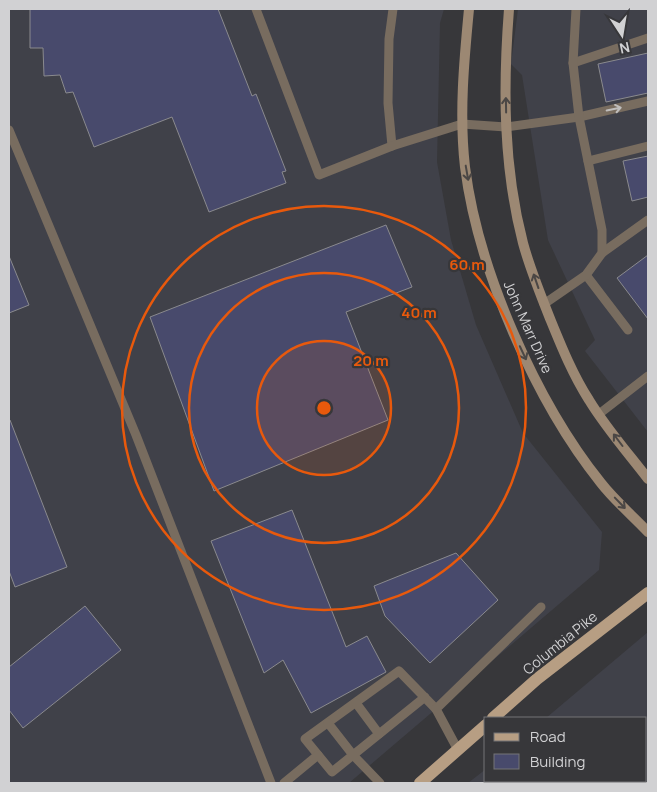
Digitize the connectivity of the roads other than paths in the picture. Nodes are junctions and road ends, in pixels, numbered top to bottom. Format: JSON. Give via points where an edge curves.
{"nodes":[{"id":1,"x":256,"y":9,"type":"edge"},
{"id":2,"x":393,"y":9,"type":"edge"},
{"id":3,"x":469,"y":9,"type":"edge"},
{"id":4,"x":509,"y":9,"type":"edge"},
{"id":5,"x":576,"y":9,"type":"edge"},
{"id":6,"x":648,"y":38,"type":"edge"},
{"id":7,"x":573,"y":63,"type":"junction"},
{"id":8,"x":648,"y":102,"type":"edge"},
{"id":9,"x":579,"y":117,"type":"junction"},
{"id":10,"x":462,"y":124,"type":"junction"},
{"id":11,"x":506,"y":127,"type":"junction"},
{"id":12,"x":9,"y":130,"type":"edge"},
{"id":13,"x":392,"y":146,"type":"junction"},
{"id":14,"x":648,"y":146,"type":"edge"},
{"id":15,"x":588,"y":161,"type":"junction"},
{"id":16,"x":648,"y":220,"type":"edge"},
{"id":17,"x":602,"y":253,"type":"junction"},
{"id":18,"x":586,"y":275,"type":"junction"},
{"id":19,"x":544,"y":304,"type":"junction"},
{"id":20,"x":628,"y":330,"type":"dead end"},
{"id":21,"x":648,"y":376,"type":"edge"},
{"id":22,"x":599,"y":414,"type":"junction"},
{"id":23,"x":648,"y":479,"type":"edge"},
{"id":24,"x":648,"y":532,"type":"edge"},
{"id":25,"x":648,"y":593,"type":"edge"},
{"id":26,"x":541,"y":607,"type":"dead end"},
{"id":27,"x":425,"y":697,"type":"junction"},
{"id":28,"x":356,"y":703,"type":"junction"},
{"id":29,"x":436,"y":709,"type":"junction"},
{"id":30,"x":494,"y":717,"type":"edge"},
{"id":31,"x":328,"y":723,"type":"junction"},
{"id":32,"x":484,"y":727,"type":"edge"},
{"id":33,"x":379,"y":734,"type":"junction"},
{"id":34,"x":458,"y":750,"type":"junction"},
{"id":35,"x":318,"y":755,"type":"junction"},
{"id":36,"x":353,"y":755,"type":"junction"},
{"id":37,"x":271,"y":783,"type":"edge"},
{"id":38,"x":284,"y":783,"type":"edge"},
{"id":39,"x":380,"y":783,"type":"edge"},
{"id":40,"x":420,"y":783,"type":"edge"}],
"edges":[{"from":1,"to":13,"type":"lane","via":[[319,175]]},
{"from":2,"to":13,"type":"lane","via":[[388,103]]},
{"from":3,"to":10,"type":"street","name":"John Marr Drive"},
{"from":11,"to":4,"type":"street","name":"John Marr Drive","one_way":true,"via":[[505,60]]},
{"from":5,"to":7,"type":"lane"},
{"from":6,"to":7,"type":"lane"},
{"from":7,"to":9,"type":"lane"},
{"from":9,"to":8,"type":"lane","one_way":true},
{"from":9,"to":11,"type":"lane"},
{"from":9,"to":15,"type":"lane"},
{"from":10,"to":11,"type":"lane"},
{"from":10,"to":13,"type":"lane"},
{"from":10,"to":24,"type":"street","name":"John Marr Drive","one_way":true,"via":[[478,234],[492,280],[524,354],[571,442],[601,484]]},
{"from":19,"to":11,"type":"street","name":"John Marr Drive","one_way":true,"via":[[523,243],[510,176]]},
{"from":12,"to":37,"type":"lane","via":[[136,435]]},
{"from":14,"to":15,"type":"lane"},
{"from":15,"to":17,"type":"lane","via":[[602,230]]},
{"from":16,"to":17,"type":"lane"},
{"from":17,"to":18,"type":"lane"},
{"from":18,"to":19,"type":"lane"},
{"from":18,"to":20,"type":"lane"},
{"from":19,"to":22,"type":"street","name":"John Marr Drive","via":[[568,363]]},
{"from":21,"to":22,"type":"lane"},
{"from":23,"to":22,"type":"street","name":"John Marr Drive","one_way":true},
{"from":25,"to":30,"type":"main road","name":"Columbia Pike","via":[[552,667]]},
{"from":26,"to":29,"type":"lane"},
{"from":27,"to":28,"type":"lane","via":[[399,671]]},
{"from":27,"to":29,"type":"lane"},
{"from":27,"to":33,"type":"lane"},
{"from":28,"to":31,"type":"lane"},
{"from":28,"to":33,"type":"lane"},
{"from":29,"to":34,"type":"lane"},
{"from":31,"to":35,"type":"lane","via":[[305,739]]},
{"from":31,"to":36,"type":"lane"},
{"from":32,"to":34,"type":"main road"},
{"from":33,"to":36,"type":"lane"},
{"from":34,"to":40,"type":"main road"},
{"from":35,"to":36,"type":"lane","via":[[332,772]]},
{"from":35,"to":38,"type":"lane"},
{"from":36,"to":39,"type":"lane"}]}
